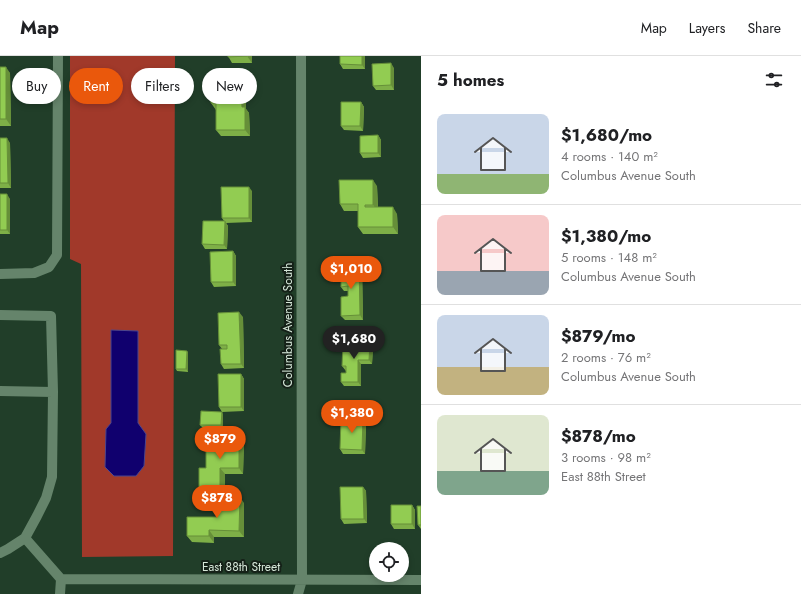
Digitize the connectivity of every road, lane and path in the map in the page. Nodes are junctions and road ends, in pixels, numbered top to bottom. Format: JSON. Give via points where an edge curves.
{"nodes":[{"id":1,"x":58,"y":56,"type":"edge"},
{"id":2,"x":301,"y":56,"type":"edge"},
{"id":3,"x":0,"y":274,"type":"edge"},
{"id":4,"x":0,"y":315,"type":"edge"},
{"id":5,"x":0,"y":391,"type":"edge"},
{"id":6,"x":53,"y":392,"type":"junction"},
{"id":7,"x":25,"y":538,"type":"junction"},
{"id":8,"x":0,"y":552,"type":"edge"},
{"id":9,"x":61,"y":579,"type":"junction"},
{"id":10,"x":302,"y":580,"type":"junction"},
{"id":11,"x":421,"y":580,"type":"edge"},
{"id":12,"x":60,"y":594,"type":"edge"},
{"id":13,"x":298,"y":594,"type":"edge"}],
"edges":[{"from":1,"to":3,"type":"street","via":[[57,255],[49,267],[34,273]]},
{"from":2,"to":10,"type":"street","name":"Columbus Avenue South"},
{"from":4,"to":6,"type":"street","via":[[51,316]]},
{"from":5,"to":6,"type":"street"},
{"from":6,"to":7,"type":"street","via":[[52,477],[46,498]]},
{"from":7,"to":8,"type":"street"},
{"from":7,"to":9,"type":"street"},
{"from":9,"to":10,"type":"street","name":"East 88th Street"},
{"from":9,"to":12,"type":"street"},
{"from":10,"to":11,"type":"street","name":"East 88th Street"},
{"from":10,"to":13,"type":"street","name":"Columbus Avenue South"}]}
